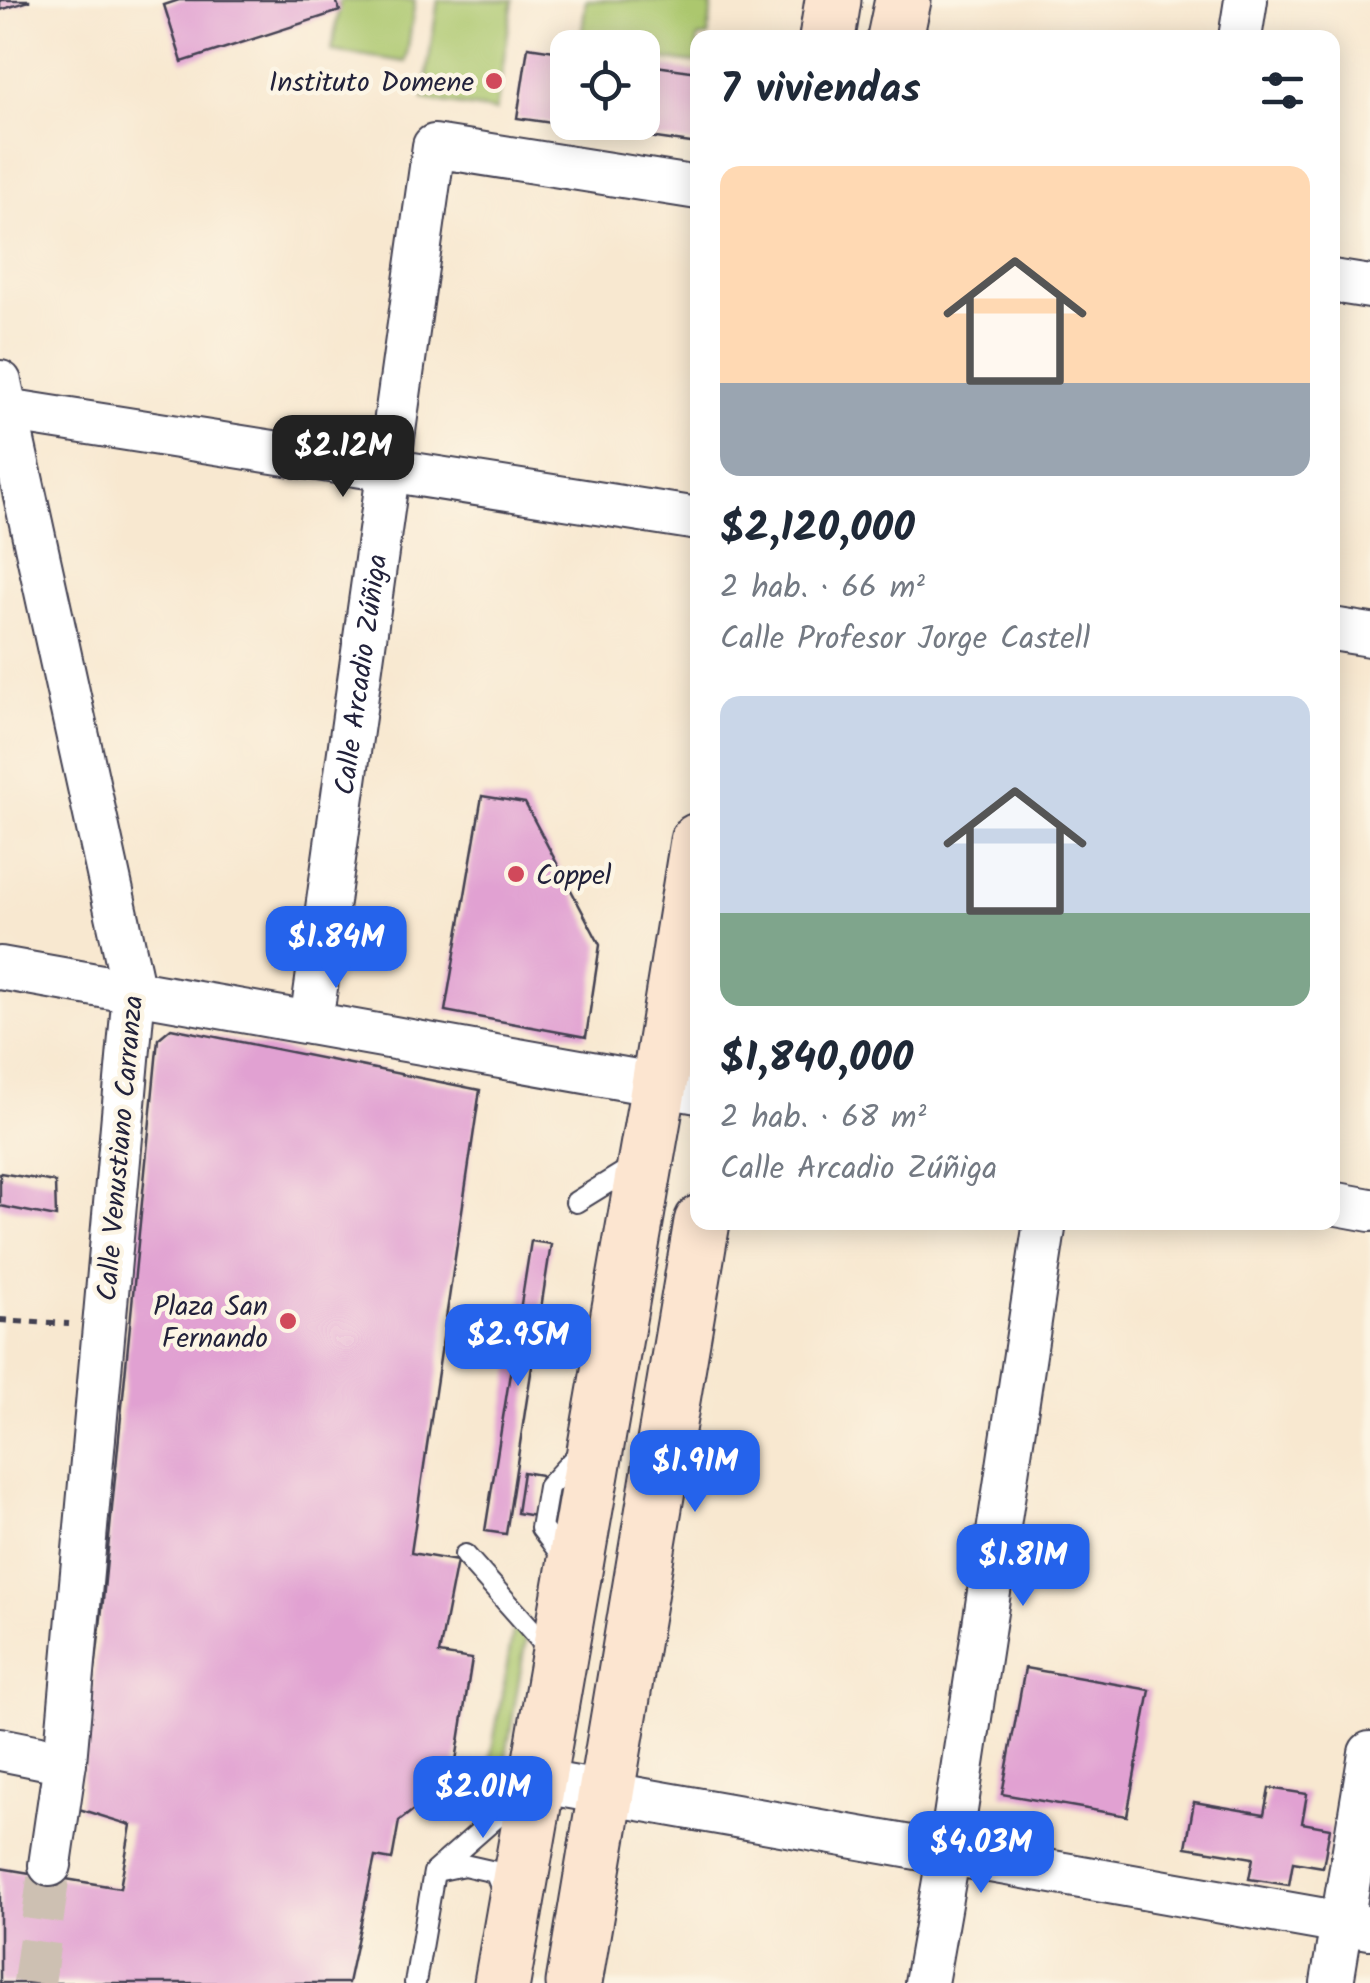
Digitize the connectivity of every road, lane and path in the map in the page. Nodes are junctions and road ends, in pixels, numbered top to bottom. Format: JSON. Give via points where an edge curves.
{"nodes":[{"id":1,"x":832,"y":0,"type":"edge"},
{"id":2,"x":903,"y":0,"type":"edge"},
{"id":3,"x":1246,"y":0,"type":"edge"},
{"id":4,"x":827,"y":30,"type":"edge"},
{"id":5,"x":897,"y":30,"type":"edge"},
{"id":6,"x":1241,"y":30,"type":"edge"},
{"id":7,"x":690,"y":187,"type":"edge"},
{"id":8,"x":1340,"y":283,"type":"edge"},
{"id":9,"x":1370,"y":287,"type":"edge"},
{"id":10,"x":3,"y":401,"type":"edge"},
{"id":11,"x":387,"y":470,"type":"junction"},
{"id":12,"x":690,"y":518,"type":"edge"},
{"id":13,"x":1340,"y":630,"type":"edge"},
{"id":14,"x":1370,"y":636,"type":"edge"},
{"id":15,"x":690,"y":940,"type":"edge"},
{"id":16,"x":0,"y":968,"type":"edge"},
{"id":17,"x":134,"y":992,"type":"junction"},
{"id":18,"x":310,"y":1023,"type":"junction"},
{"id":19,"x":678,"y":1088,"type":"edge"},
{"id":20,"x":646,"y":1158,"type":"junction"},
{"id":21,"x":576,"y":1202,"type":"dead end"},
{"id":22,"x":1340,"y":1204,"type":"edge"},
{"id":23,"x":1370,"y":1210,"type":"edge"},
{"id":24,"x":701,"y":1230,"type":"edge"},
{"id":25,"x":1044,"y":1230,"type":"edge"},
{"id":26,"x":0,"y":1320,"type":"edge"},
{"id":27,"x":105,"y":1326,"type":"junction"},
{"id":28,"x":465,"y":1555,"type":"dead end"},
{"id":29,"x":558,"y":1659,"type":"junction"},
{"id":30,"x":0,"y":1749,"type":"edge"},
{"id":31,"x":1370,"y":1752,"type":"edge"},
{"id":32,"x":64,"y":1762,"type":"junction"},
{"id":33,"x":538,"y":1781,"type":"junction"},
{"id":34,"x":605,"y":1792,"type":"junction"},
{"id":35,"x":949,"y":1854,"type":"junction"},
{"id":36,"x":50,"y":1865,"type":"tunnel mouth"},
{"id":37,"x":434,"y":1872,"type":"junction"},
{"id":38,"x":513,"y":1916,"type":"junction"},
{"id":39,"x":1356,"y":1925,"type":"edge"},
{"id":40,"x":415,"y":1983,"type":"edge"},
{"id":41,"x":502,"y":1983,"type":"edge"},
{"id":42,"x":574,"y":1983,"type":"edge"},
{"id":43,"x":926,"y":1983,"type":"edge"},
{"id":44,"x":1332,"y":1983,"type":"edge"}],
"edges":[{"from":1,"to":4,"type":"street"},
{"from":2,"to":5,"type":"street"},
{"from":3,"to":6,"type":"street"},
{"from":7,"to":11,"type":"street","name":"Calle Arcadio Zúñiga","via":[[434,146]]},
{"from":8,"to":9,"type":"street"},
{"from":10,"to":11,"type":"street"},
{"from":10,"to":17,"type":"street","name":"Calle Venustiano Carranza"},
{"from":11,"to":12,"type":"street"},
{"from":11,"to":18,"type":"street","name":"Calle Arcadio Zúñiga"},
{"from":13,"to":14,"type":"street"},
{"from":15,"to":19,"type":"street"},
{"from":16,"to":17,"type":"street"},
{"from":17,"to":18,"type":"street"},
{"from":17,"to":27,"type":"street","name":"Calle Venustiano Carranza"},
{"from":18,"to":19,"type":"street"},
{"from":19,"to":20,"type":"street"},
{"from":20,"to":21,"type":"lane"},
{"from":20,"to":29,"type":"street"},
{"from":22,"to":23,"type":"street"},
{"from":24,"to":34,"type":"street"},
{"from":25,"to":35,"type":"street"},
{"from":26,"to":27,"type":"path"},
{"from":27,"to":32,"type":"street","name":"Calle Venustiano Carranza"},
{"from":28,"to":29,"type":"lane"},
{"from":29,"to":33,"type":"street"},
{"from":30,"to":32,"type":"street"},
{"from":31,"to":39,"type":"street"},
{"from":32,"to":36,"type":"street","name":"Calle Venustiano Carranza"},
{"from":33,"to":34,"type":"street"},
{"from":33,"to":37,"type":"lane"},
{"from":33,"to":38,"type":"street"},
{"from":34,"to":35,"type":"street"},
{"from":34,"to":42,"type":"street"},
{"from":35,"to":39,"type":"street"},
{"from":35,"to":43,"type":"street"},
{"from":37,"to":38,"type":"lane","via":[[464,1864],[494,1872]]},
{"from":37,"to":40,"type":"lane"},
{"from":38,"to":41,"type":"street"},
{"from":39,"to":44,"type":"street"}]}
